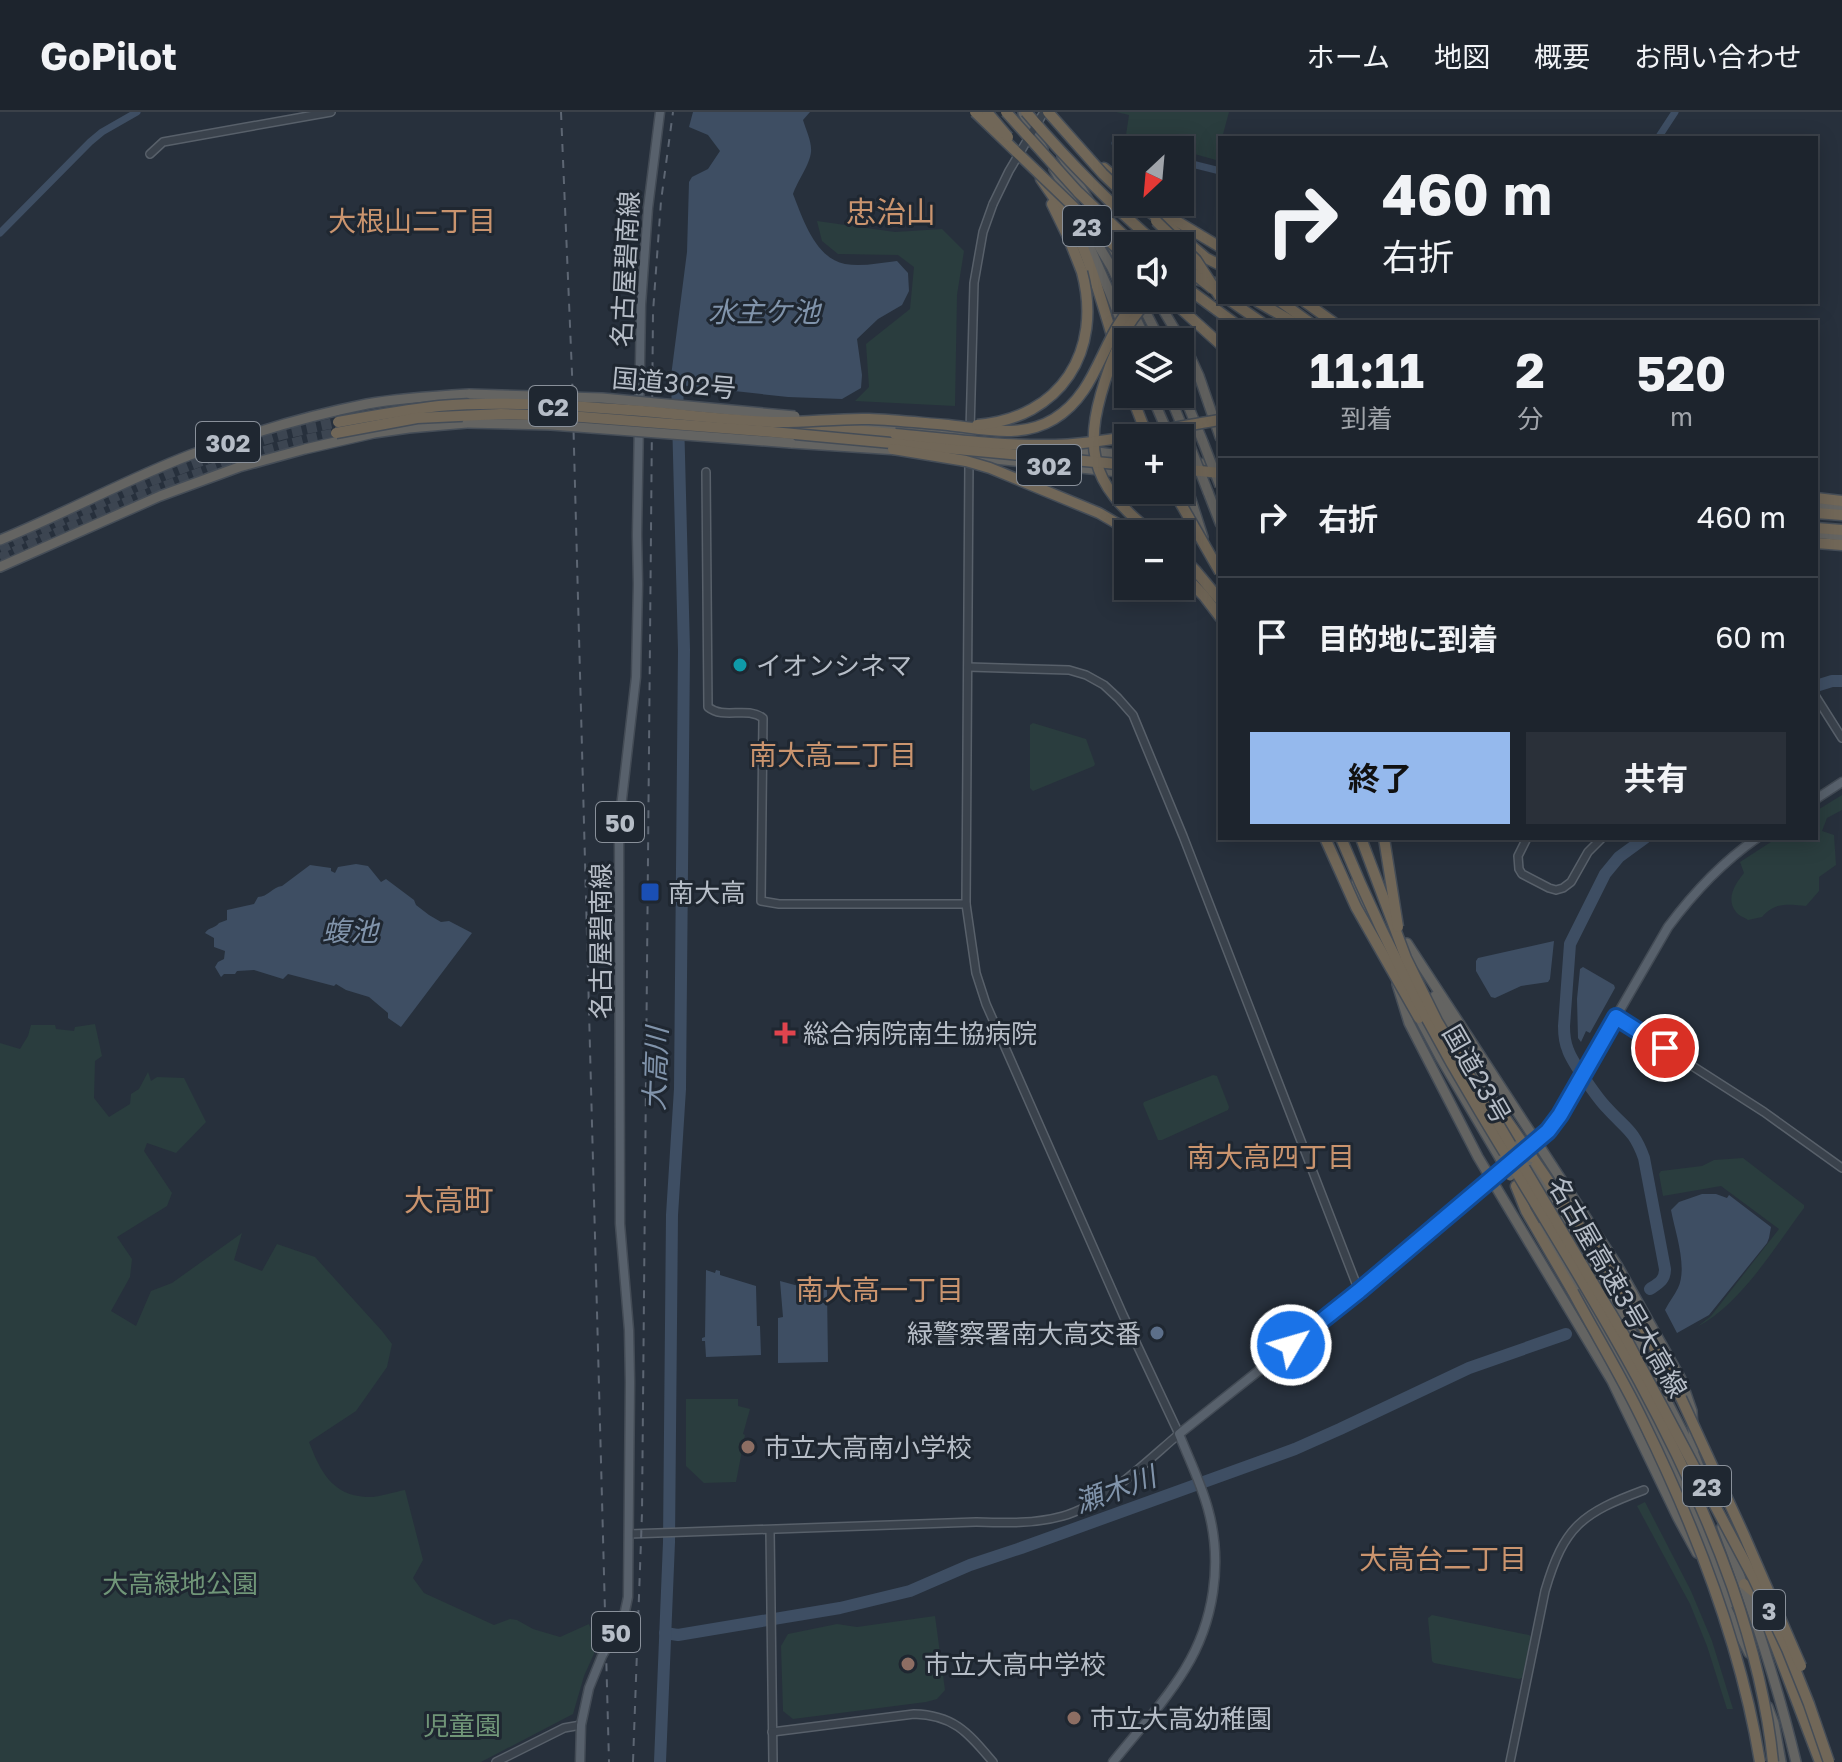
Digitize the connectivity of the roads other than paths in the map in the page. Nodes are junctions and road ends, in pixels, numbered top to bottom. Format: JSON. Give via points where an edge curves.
{"nodes":[{"id":1,"x":331,"y":112,"type":"edge"},
{"id":2,"x":660,"y":112,"type":"edge"},
{"id":3,"x":975,"y":112,"type":"edge"},
{"id":4,"x":987,"y":112,"type":"edge"},
{"id":5,"x":1006,"y":112,"type":"edge"},
{"id":6,"x":1024,"y":112,"type":"edge"},
{"id":7,"x":1036,"y":112,"type":"edge"},
{"id":8,"x":1048,"y":112,"type":"edge"},
{"id":9,"x":1073,"y":140,"type":"junction"},
{"id":10,"x":150,"y":154,"type":"dead end"},
{"id":11,"x":1025,"y":157,"type":"junction"},
{"id":12,"x":1114,"y":176,"type":"edge"},
{"id":13,"x":1060,"y":180,"type":"junction"},
{"id":14,"x":1114,"y":184,"type":"edge"},
{"id":15,"x":1114,"y":187,"type":"edge"},
{"id":16,"x":1090,"y":203,"type":"junction"},
{"id":17,"x":1150,"y":216,"type":"edge"},
{"id":18,"x":1154,"y":216,"type":"edge"},
{"id":19,"x":1168,"y":216,"type":"edge"},
{"id":20,"x":1120,"y":232,"type":"edge"},
{"id":21,"x":1143,"y":232,"type":"edge"},
{"id":22,"x":1114,"y":238,"type":"edge"},
{"id":23,"x":1114,"y":245,"type":"edge"},
{"id":24,"x":1218,"y":246,"type":"edge"},
{"id":25,"x":1114,"y":250,"type":"edge"},
{"id":26,"x":1218,"y":264,"type":"edge"},
{"id":27,"x":1194,"y":274,"type":"edge"},
{"id":28,"x":1194,"y":279,"type":"edge"},
{"id":29,"x":1218,"y":284,"type":"edge"},
{"id":30,"x":1218,"y":292,"type":"edge"},
{"id":31,"x":1218,"y":293,"type":"edge"},
{"id":32,"x":1194,"y":294,"type":"edge"},
{"id":33,"x":1194,"y":296,"type":"edge"},
{"id":34,"x":1235,"y":304,"type":"edge"},
{"id":35,"x":1262,"y":304,"type":"edge"},
{"id":36,"x":1284,"y":304,"type":"edge"},
{"id":37,"x":1308,"y":304,"type":"edge"},
{"id":38,"x":1126,"y":312,"type":"edge"},
{"id":39,"x":1138,"y":312,"type":"edge"},
{"id":40,"x":1163,"y":312,"type":"edge"},
{"id":41,"x":1185,"y":312,"type":"edge"},
{"id":42,"x":1221,"y":320,"type":"edge"},
{"id":43,"x":1229,"y":320,"type":"edge"},
{"id":44,"x":1258,"y":320,"type":"edge"},
{"id":45,"x":1290,"y":320,"type":"edge"},
{"id":46,"x":1306,"y":320,"type":"edge"},
{"id":47,"x":1330,"y":320,"type":"edge"},
{"id":48,"x":1124,"y":328,"type":"edge"},
{"id":49,"x":1140,"y":328,"type":"edge"},
{"id":50,"x":1114,"y":341,"type":"edge"},
{"id":51,"x":1218,"y":342,"type":"edge"},
{"id":52,"x":1175,"y":408,"type":"edge"},
{"id":53,"x":1189,"y":408,"type":"edge"},
{"id":54,"x":1218,"y":420,"type":"edge"},
{"id":55,"x":770,"y":422,"type":"junction"},
{"id":56,"x":951,"y":426,"type":"junction"},
{"id":57,"x":761,"y":431,"type":"junction"},
{"id":58,"x":1218,"y":431,"type":"edge"},
{"id":59,"x":970,"y":436,"type":"junction"},
{"id":60,"x":1114,"y":454,"type":"edge"},
{"id":61,"x":969,"y":456,"type":"junction"},
{"id":62,"x":1114,"y":464,"type":"edge"},
{"id":63,"x":1218,"y":465,"type":"edge"},
{"id":64,"x":1194,"y":469,"type":"edge"},
{"id":65,"x":706,"y":472,"type":"dead end"},
{"id":66,"x":1114,"y":472,"type":"edge"},
{"id":67,"x":1194,"y":472,"type":"edge"},
{"id":68,"x":1218,"y":473,"type":"edge"},
{"id":69,"x":1194,"y":475,"type":"edge"},
{"id":70,"x":1218,"y":479,"type":"edge"},
{"id":71,"x":1218,"y":483,"type":"edge"},
{"id":72,"x":1818,"y":498,"type":"edge"},
{"id":73,"x":1842,"y":501,"type":"edge"},
{"id":74,"x":1181,"y":504,"type":"edge"},
{"id":75,"x":1192,"y":504,"type":"edge"},
{"id":76,"x":1818,"y":510,"type":"edge"},
{"id":77,"x":1842,"y":512,"type":"edge"},
{"id":78,"x":1218,"y":518,"type":"edge"},
{"id":79,"x":1137,"y":520,"type":"edge"},
{"id":80,"x":1114,"y":522,"type":"edge"},
{"id":81,"x":1818,"y":530,"type":"edge"},
{"id":82,"x":1842,"y":533,"type":"edge"},
{"id":83,"x":0,"y":540,"type":"edge"},
{"id":84,"x":1818,"y":543,"type":"edge"},
{"id":85,"x":1842,"y":545,"type":"edge"},
{"id":86,"x":0,"y":567,"type":"edge"},
{"id":87,"x":1194,"y":569,"type":"edge"},
{"id":88,"x":1218,"y":569,"type":"edge"},
{"id":89,"x":1218,"y":576,"type":"edge"},
{"id":90,"x":1194,"y":586,"type":"edge"},
{"id":91,"x":1218,"y":598,"type":"edge"},
{"id":92,"x":1218,"y":614,"type":"edge"},
{"id":93,"x":968,"y":667,"type":"junction"},
{"id":94,"x":1818,"y":700,"type":"edge"},
{"id":95,"x":1842,"y":738,"type":"edge"},
{"id":96,"x":1842,"y":782,"type":"edge"},
{"id":97,"x":1818,"y":798,"type":"edge"},
{"id":98,"x":1326,"y":840,"type":"edge"},
{"id":99,"x":1341,"y":840,"type":"edge"},
{"id":100,"x":1341,"y":840,"type":"edge"},
{"id":101,"x":1361,"y":840,"type":"edge"},
{"id":102,"x":1384,"y":840,"type":"edge"},
{"id":103,"x":1526,"y":840,"type":"edge"},
{"id":104,"x":1600,"y":840,"type":"edge"},
{"id":105,"x":1754,"y":840,"type":"edge"},
{"id":106,"x":966,"y":904,"type":"junction"},
{"id":107,"x":1404,"y":944,"type":"junction"},
{"id":108,"x":1391,"y":965,"type":"junction"},
{"id":109,"x":1616,"y":1017,"type":"junction"},
{"id":110,"x":1459,"y":1076,"type":"junction"},
{"id":111,"x":1491,"y":1098,"type":"joint"},
{"id":112,"x":1536,"y":1142,"type":"junction"},
{"id":113,"x":1530,"y":1159,"type":"junction"},
{"id":114,"x":1842,"y":1168,"type":"edge"},
{"id":115,"x":1493,"y":1179,"type":"junction"},
{"id":116,"x":1516,"y":1186,"type":"joint"},
{"id":117,"x":1359,"y":1291,"type":"junction"},
{"id":118,"x":1571,"y":1293,"type":"junction"},
{"id":119,"x":1179,"y":1434,"type":"junction"},
{"id":120,"x":1694,"y":1454,"type":"junction"},
{"id":121,"x":1644,"y":1490,"type":"dead end"},
{"id":122,"x":770,"y":1530,"type":"junction"},
{"id":123,"x":629,"y":1534,"type":"junction"},
{"id":124,"x":1744,"y":1584,"type":"junction"},
{"id":125,"x":1752,"y":1660,"type":"junction"},
{"id":126,"x":581,"y":1725,"type":"junction"},
{"id":127,"x":772,"y":1732,"type":"junction"},
{"id":128,"x":496,"y":1762,"type":"edge"},
{"id":129,"x":580,"y":1762,"type":"edge"},
{"id":130,"x":773,"y":1762,"type":"edge"},
{"id":131,"x":993,"y":1762,"type":"edge"},
{"id":132,"x":1113,"y":1762,"type":"edge"},
{"id":133,"x":1510,"y":1762,"type":"edge"},
{"id":134,"x":1760,"y":1762,"type":"edge"},
{"id":135,"x":1773,"y":1762,"type":"edge"},
{"id":136,"x":1781,"y":1762,"type":"edge"},
{"id":137,"x":1796,"y":1762,"type":"edge"},
{"id":138,"x":1820,"y":1762,"type":"edge"},
{"id":139,"x":1831,"y":1762,"type":"edge"}],
"edges":[{"from":1,"to":10,"type":"street","via":[[163,142]]},
{"from":2,"to":123,"type":"main road","name":"名古屋碧南線","number":"50","via":[[641,305],[636,677],[619,825],[620,1224],[629,1330]]},
{"from":3,"to":23,"type":"highway","bridge":true},
{"from":4,"to":11,"type":"highway","bridge":true},
{"from":5,"to":20,"type":"highway","bridge":true},
{"from":6,"to":13,"type":"highway","number":"23"},
{"from":6,"to":21,"type":"highway","bridge":true},
{"from":7,"to":16,"type":"highway","number":"23"},
{"from":8,"to":9,"type":"highway","bridge":true},
{"from":8,"to":15,"type":"highway"},
{"from":8,"to":59,"type":"street","bridge":true,"via":[[1009,171],[983,232],[974,283]]},
{"from":9,"to":12,"type":"highway","bridge":true},
{"from":9,"to":14,"type":"highway","bridge":true},
{"from":11,"to":50,"type":"highway","bridge":true,"via":[[1080,241]]},
{"from":11,"to":56,"type":"highway","bridge":true,"via":[[1082,272],[1087,333],[1073,368],[1030,411],[1008,420]]},
{"from":13,"to":48,"type":"highway"},
{"from":13,"to":49,"type":"highway","number":"23"},
{"from":16,"to":22,"type":"highway"},
{"from":16,"to":25,"type":"highway","number":"23"},
{"from":17,"to":30,"type":"highway","bridge":true,"via":[[1187,249]]},
{"from":18,"to":26,"type":"highway"},
{"from":19,"to":24,"type":"highway"},
{"from":27,"to":31,"type":"highway","bridge":true},
{"from":28,"to":29,"type":"highway"},
{"from":32,"to":43,"type":"highway"},
{"from":33,"to":42,"type":"highway"},
{"from":34,"to":44,"type":"highway"},
{"from":35,"to":45,"type":"highway"},
{"from":36,"to":46,"type":"highway"},
{"from":37,"to":47,"type":"highway"},
{"from":38,"to":56,"type":"highway","bridge":true,"via":[[1086,388],[1056,418],[1017,431]]},
{"from":39,"to":79,"type":"highway","bridge":true,"via":[[1122,337],[1101,393],[1094,435],[1095,459],[1107,488]]},
{"from":40,"to":58,"type":"highway","via":[[1187,350]]},
{"from":41,"to":51,"type":"highway"},
{"from":52,"to":78,"type":"highway","bridge":true},
{"from":53,"to":70,"type":"highway","bridge":true},
{"from":54,"to":55,"type":"highway","bridge":true,"via":[[1102,441],[1042,445]]},
{"from":55,"to":56,"type":"highway","bridge":true,"via":[[861,419]]},
{"from":55,"to":57,"type":"highway","number":"C2","bridge":true,"via":[[615,409],[472,405],[387,413],[337,428],[501,414]]},
{"from":57,"to":62,"type":"highway","bridge":true},
{"from":57,"to":80,"type":"highway","bridge":true,"via":[[979,464]]},
{"from":59,"to":60,"type":"highway","name":"国道302号","number":"302"},
{"from":59,"to":61,"type":"street"},
{"from":59,"to":83,"type":"highway","name":"国道302号","number":"302","bridge":true,"via":[[602,398],[470,394],[401,399],[268,428],[189,456]]},
{"from":61,"to":66,"type":"highway","name":"国道302号","number":"302"},
{"from":61,"to":86,"type":"highway","name":"国道302号","number":"302","bridge":true,"via":[[551,425],[409,428],[239,467]]},
{"from":61,"to":93,"type":"street"},
{"from":63,"to":64,"type":"highway"},
{"from":65,"to":106,"type":"street","via":[[708,707],[715,713],[755,712],[763,718],[761,901]]},
{"from":67,"to":68,"type":"highway","bridge":true},
{"from":69,"to":71,"type":"highway"},
{"from":72,"to":73,"type":"highway"},
{"from":74,"to":88,"type":"highway","bridge":true},
{"from":75,"to":89,"type":"highway"},
{"from":76,"to":77,"type":"highway"},
{"from":81,"to":82,"type":"highway"},
{"from":84,"to":85,"type":"highway"},
{"from":87,"to":91,"type":"highway"},
{"from":90,"to":92,"type":"highway"},
{"from":93,"to":106,"type":"street"},
{"from":93,"to":117,"type":"street","via":[[1069,670],[1104,685],[1133,715]]},
{"from":94,"to":95,"type":"street"},
{"from":96,"to":97,"type":"main road"},
{"from":98,"to":110,"type":"highway","bridge":true,"via":[[1381,953]]},
{"from":99,"to":110,"type":"highway","name":"名古屋高速3号大高線","number":"3","bridge":true,"via":[[1378,925]]},
{"from":100,"to":108,"type":"highway","name":"国道23号"},
{"from":101,"to":107,"type":"highway","name":"名古屋高速3号大高線","number":"3","bridge":true},
{"from":102,"to":107,"type":"highway","bridge":true},
{"from":103,"to":104,"type":"street","via":[[1518,856],[1519,869],[1556,890],[1571,882]]},
{"from":105,"to":109,"type":"main road","via":[[1718,868],[1683,907]]},
{"from":106,"to":119,"type":"street","via":[[986,1004]]},
{"from":107,"to":111,"type":"highway","name":"国道23号"},
{"from":107,"to":112,"type":"highway"},
{"from":107,"to":139,"type":"highway","name":"名古屋高速3号大高線","number":"3","bridge":true,"via":[[1412,973],[1437,1021],[1627,1340],[1719,1511],[1787,1649]]},
{"from":108,"to":115,"type":"highway","via":[[1409,1023]]},
{"from":108,"to":116,"type":"highway","name":"国道23号","bridge":true},
{"from":109,"to":112,"type":"main road","via":[[1560,1115]]},
{"from":109,"to":114,"type":"street"},
{"from":110,"to":135,"type":"highway","name":"名古屋高速3号大高線","number":"3","bridge":true,"via":[[1612,1332],[1684,1469],[1747,1631],[1766,1706]]},
{"from":111,"to":113,"type":"highway","bridge":true},
{"from":112,"to":115,"type":"main road"},
{"from":112,"to":120,"type":"highway","via":[[1617,1265],[1681,1379],[1692,1411]]},
{"from":113,"to":120,"type":"highway","number":"23","via":[[1626,1321]]},
{"from":113,"to":139,"type":"highway","bridge":true,"via":[[1601,1257],[1661,1361],[1794,1646]]},
{"from":115,"to":117,"type":"main road"},
{"from":115,"to":118,"type":"highway"},
{"from":116,"to":118,"type":"highway"},
{"from":117,"to":119,"type":"main road"},
{"from":118,"to":125,"type":"highway","via":[[1587,1340]]},
{"from":118,"to":125,"type":"highway","number":"23","via":[[1602,1331],[1655,1432],[1708,1543]]},
{"from":118,"to":134,"type":"highway","bridge":true,"via":[[1643,1419],[1696,1543],[1738,1663]]},
{"from":119,"to":122,"type":"street","via":[[1101,1498],[1067,1515],[1028,1523]]},
{"from":119,"to":132,"type":"main road","via":[[1211,1523],[1217,1557],[1212,1601],[1184,1671]]},
{"from":120,"to":124,"type":"highway","number":"23"},
{"from":121,"to":133,"type":"street","via":[[1594,1511],[1562,1544],[1545,1591]]},
{"from":122,"to":123,"type":"street"},
{"from":122,"to":127,"type":"street"},
{"from":123,"to":126,"type":"main road","name":"名古屋碧南線","number":"50","via":[[624,1616],[594,1675]]},
{"from":124,"to":137,"type":"highway","number":"23"},
{"from":124,"to":138,"type":"highway","via":[[1756,1594]]},
{"from":125,"to":136,"type":"highway","number":"23"},
{"from":126,"to":128,"type":"street","via":[[564,1728]]},
{"from":126,"to":129,"type":"main road","name":"名古屋碧南線","number":"50"},
{"from":127,"to":130,"type":"street"},
{"from":127,"to":131,"type":"street","via":[[930,1714],[968,1733]]}]}
